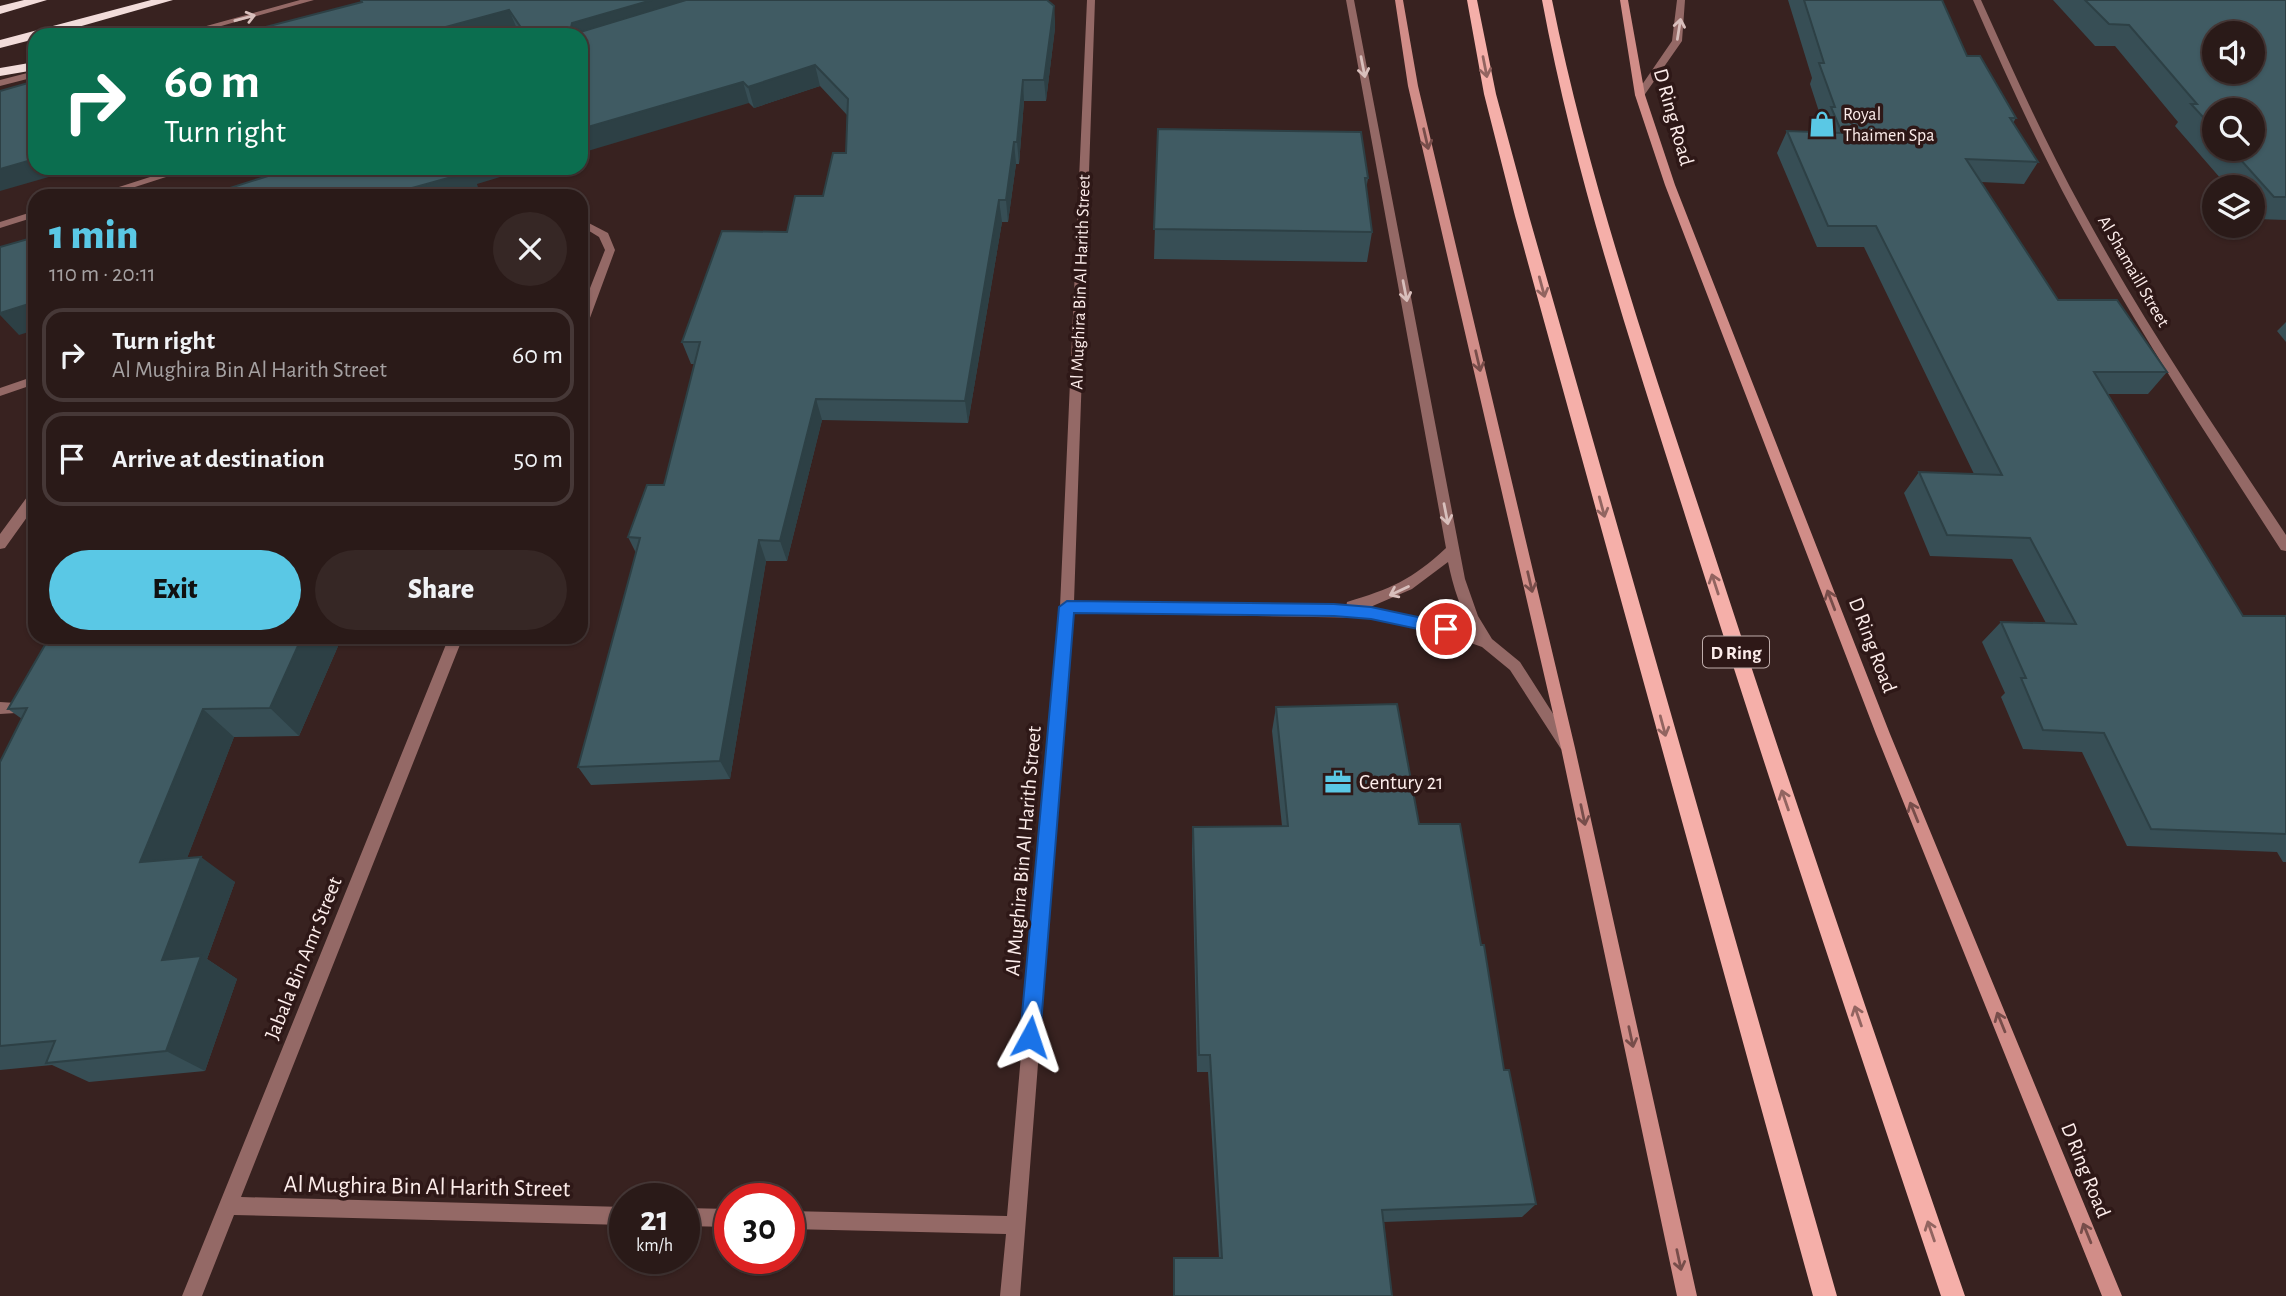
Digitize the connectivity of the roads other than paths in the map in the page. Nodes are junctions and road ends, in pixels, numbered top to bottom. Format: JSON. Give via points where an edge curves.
{"nodes":[{"id":1,"x":40,"y":0,"type":"edge"},
{"id":2,"x":166,"y":0,"type":"edge"},
{"id":3,"x":310,"y":0,"type":"edge"},
{"id":4,"x":1091,"y":0,"type":"edge"},
{"id":5,"x":1350,"y":0,"type":"edge"},
{"id":6,"x":1399,"y":0,"type":"edge"},
{"id":7,"x":1472,"y":0,"type":"edge"},
{"id":8,"x":1547,"y":0,"type":"edge"},
{"id":9,"x":1624,"y":0,"type":"edge"},
{"id":10,"x":1681,"y":0,"type":"edge"},
{"id":11,"x":1977,"y":0,"type":"edge"},
{"id":12,"x":0,"y":10,"type":"edge"},
{"id":13,"x":60,"y":28,"type":"edge"},
{"id":14,"x":205,"y":28,"type":"edge"},
{"id":15,"x":28,"y":37,"type":"edge"},
{"id":16,"x":0,"y":44,"type":"edge"},
{"id":17,"x":28,"y":67,"type":"edge"},
{"id":18,"x":0,"y":72,"type":"edge"},
{"id":19,"x":28,"y":76,"type":"edge"},
{"id":20,"x":0,"y":83,"type":"edge"},
{"id":21,"x":1640,"y":95,"type":"junction"},
{"id":22,"x":166,"y":175,"type":"edge"},
{"id":23,"x":119,"y":189,"type":"edge"},
{"id":24,"x":28,"y":216,"type":"edge"},
{"id":25,"x":0,"y":225,"type":"edge"},
{"id":26,"x":588,"y":226,"type":"edge"},
{"id":27,"x":588,"y":308,"type":"edge"},
{"id":28,"x":28,"y":382,"type":"edge"},
{"id":29,"x":0,"y":392,"type":"edge"},
{"id":30,"x":28,"y":506,"type":"edge"},
{"id":31,"x":0,"y":544,"type":"edge"},
{"id":32,"x":2286,"y":546,"type":"edge"},
{"id":33,"x":1453,"y":549,"type":"junction"},
{"id":34,"x":1067,"y":607,"type":"junction"},
{"id":35,"x":1334,"y":610,"type":"junction"},
{"id":36,"x":1487,"y":643,"type":"junction"},
{"id":37,"x":453,"y":644,"type":"edge"},
{"id":38,"x":37,"y":702,"type":"edge"},
{"id":39,"x":0,"y":708,"type":"edge"},
{"id":40,"x":1569,"y":748,"type":"junction"},
{"id":41,"x":228,"y":1206,"type":"junction"},
{"id":42,"x":609,"y":1216,"type":"edge"},
{"id":43,"x":805,"y":1220,"type":"edge"},
{"id":44,"x":1014,"y":1225,"type":"junction"},
{"id":45,"x":192,"y":1296,"type":"edge"},
{"id":46,"x":1010,"y":1296,"type":"edge"},
{"id":47,"x":1687,"y":1296,"type":"edge"},
{"id":48,"x":1825,"y":1296,"type":"edge"},
{"id":49,"x":1953,"y":1296,"type":"edge"},
{"id":50,"x":2112,"y":1296,"type":"edge"}],
"edges":[{"from":1,"to":12,"type":"highway"},
{"from":2,"to":13,"type":"highway"},
{"from":14,"to":3,"type":"street","one_way":true},
{"from":4,"to":34,"type":"street","name":"Al Mughira Bin Al Harith Street"},
{"from":5,"to":33,"type":"street","one_way":true},
{"from":6,"to":40,"type":"main road","one_way":true,"via":[[1413,86]]},
{"from":7,"to":48,"type":"main road","one_way":true,"via":[[1490,94],[1522,216]]},
{"from":49,"to":8,"type":"main road","number":"D Ring","one_way":true,"via":[[1763,736],[1631,322],[1573,123]]},
{"from":9,"to":21,"type":"main road","name":"D Ring Road"},
{"from":21,"to":10,"type":"street","one_way":true,"via":[[1677,41]]},
{"from":11,"to":32,"type":"street","name":"Al Shamaill Street","via":[[2007,70],[2093,238]]},
{"from":15,"to":16,"type":"highway"},
{"from":17,"to":18,"type":"highway"},
{"from":19,"to":20,"type":"street"},
{"from":50,"to":21,"type":"main road","name":"D Ring Road","one_way":true,"via":[[1878,721],[1670,185]]},
{"from":22,"to":23,"type":"street"},
{"from":24,"to":25,"type":"street"},
{"from":26,"to":27,"type":"street","via":[[604,235],[610,250]]},
{"from":28,"to":29,"type":"street"},
{"from":30,"to":31,"type":"street"},
{"from":33,"to":35,"type":"street","one_way":true,"via":[[1404,590]]},
{"from":33,"to":36,"type":"street","via":[[1458,579]]},
{"from":34,"to":35,"type":"street"},
{"from":34,"to":44,"type":"street","name":"Al Mughira Bin Al Harith Street"},
{"from":35,"to":36,"type":"street","via":[[1409,620]]},
{"from":36,"to":40,"type":"street","via":[[1515,666]]},
{"from":37,"to":41,"type":"street","name":"Jabala Bin Amr Street"},
{"from":38,"to":39,"type":"street","via":[[26,708]]},
{"from":40,"to":47,"type":"main road","one_way":true},
{"from":41,"to":42,"type":"street","name":"Al Mughira Bin Al Harith Street"},
{"from":41,"to":45,"type":"street","name":"Jabala Bin Amr Street"},
{"from":43,"to":44,"type":"street"},
{"from":44,"to":46,"type":"street","name":"Al Mughira Bin Al Harith Street"}]}
